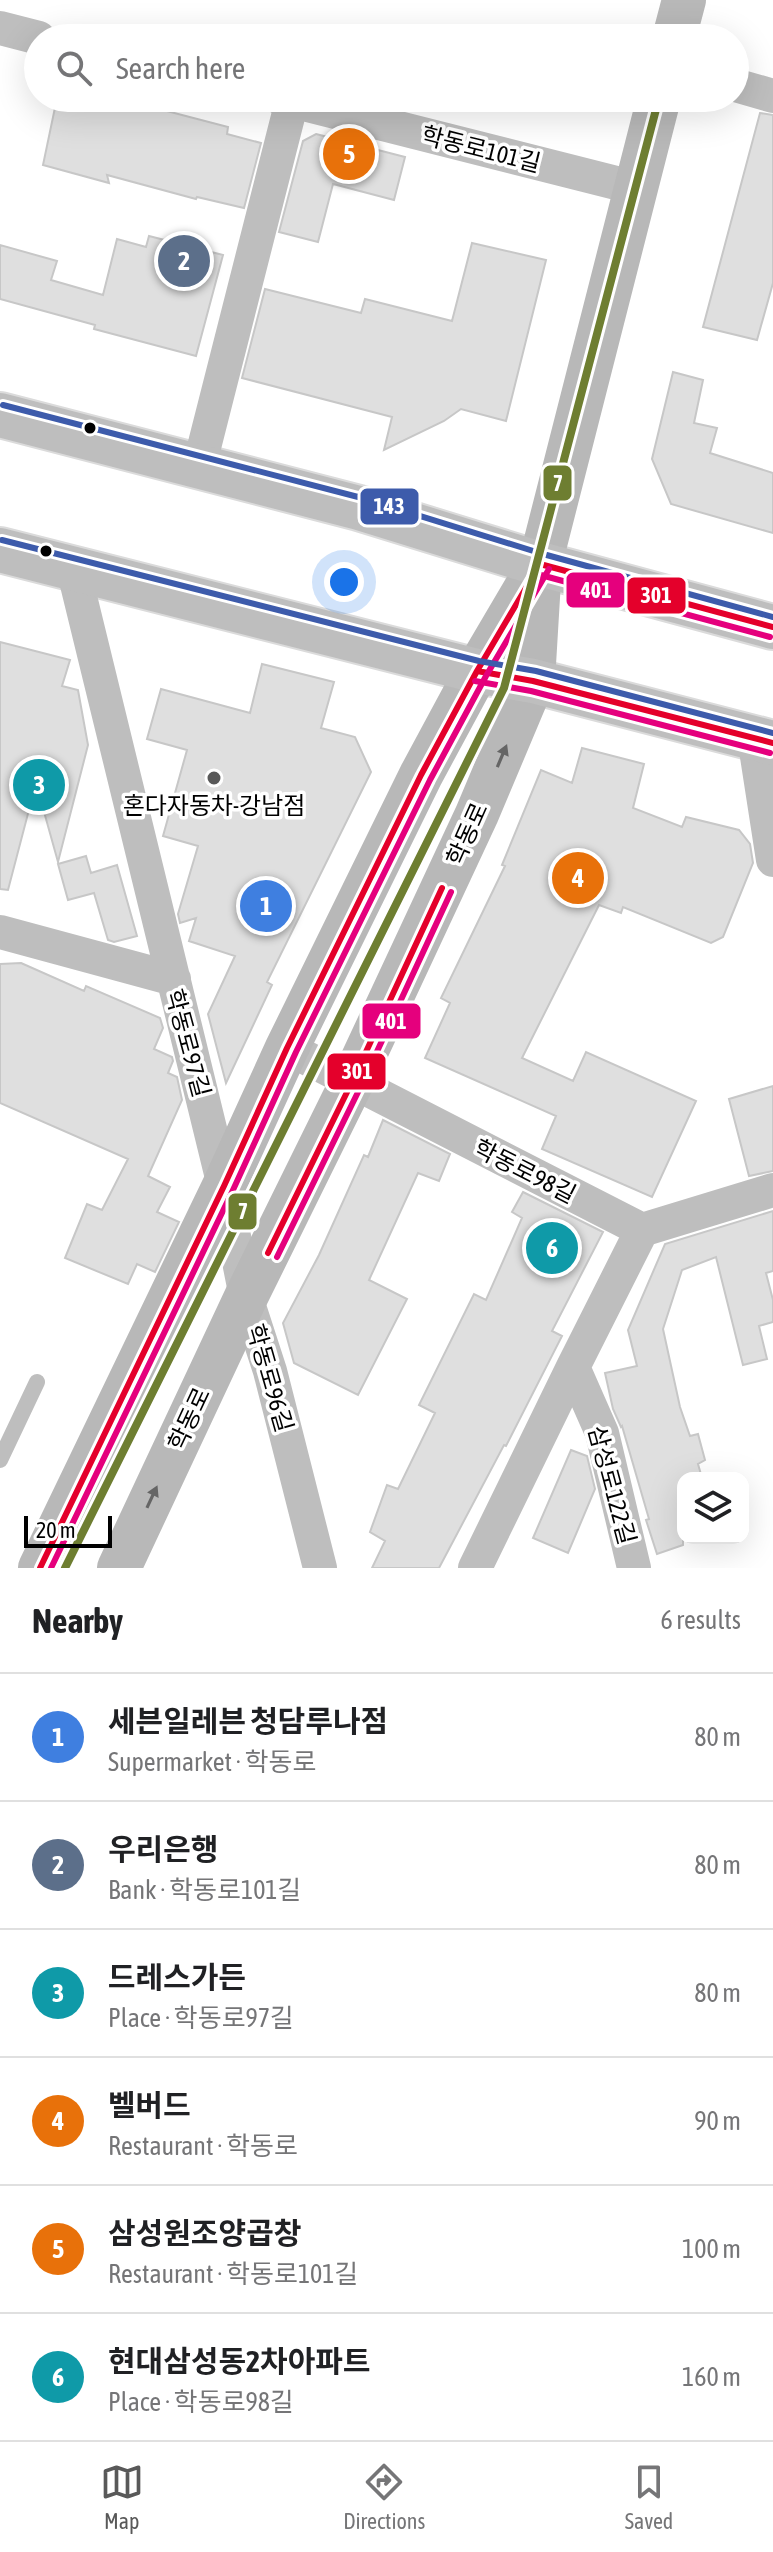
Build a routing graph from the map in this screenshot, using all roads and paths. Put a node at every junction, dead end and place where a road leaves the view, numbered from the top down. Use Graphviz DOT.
graph roads {
  1 [pos="684,0"];
  2 [pos="678,24"];
  3 [pos="0,28"];
  4 [pos="24,34"];
  5 [pos="749,89"];
  6 [pos="773,96"];
  7 [pos="283,112"];
  8 [pos="337,112"];
  9 [pos="655,112"];
  10 [pos="636,188"];
  11 [pos="0,415"];
  12 [pos="199,467"];
  13 [pos="0,550"];
  14 [pos="540,564"];
  15 [pos="73,568"];
  16 [pos="773,627"];
  17 [pos="477,671"];
  18 [pos="533,681"];
  19 [pos="767,747"];
  20 [pos="773,860"];
  21 [pos="0,932"];
  22 [pos="174,979"];
  23 [pos="287,1048"];
  24 [pos="352,1082"];
  25 [pos="224,1186"];
  26 [pos="773,1190"];
  27 [pos="642,1230"];
  28 [pos="246,1297"];
  29 [pos="573,1367"];
  30 [pos="37,1382"];
  31 [pos="0,1460"];
  32 [pos="40,1568"];
  33 [pos="119,1568"];
  34 [pos="320,1568"];
  35 [pos="475,1568"];
  36 [pos="634,1568"];
  1 -- 2 [label="main road"];
  3 -- 4 [label="street"];
  5 -- 6 [label="street"];
  7 -- 12 [label="street"];
  8 -- 10 [label="street, 학동로101길"];
  9 -- 10 [label="main road, 학동로"];
  10 -- 14 [label="main road, 학동로"];
  11 -- 12 [label="main road"];
  12 -- 14 [label="main road"];
  13 -- 15 [label="main road"];
  14 -- 16 [label="main road"];
  14 -- 17 [label="main road, 학동로"];
  14 -- 18 [label="main road, 학동로"];
  15 -- 17 [label="main road"];
  15 -- 22 [label="street"];
  17 -- 18 [label="main road"];
  17 -- 23 [label="main road, 학동로"];
  18 -- 19 [label="main road"];
  24 -- 18 [label="main road, 학동로, one-way"];
  19 -- 20 [label="street"];
  21 -- 22 [label="street, 학동로97길"];
  22 -- 25 [label="street, 학동로97길"];
  23 -- 24 [label="street, 학동로98길"];
  23 -- 25 [label="main road, 학동로"];
  24 -- 27 [label="street, 학동로98길"];
  24 -- 28 [label="main road, 학동로"];
  25 -- 28 [label="street, 학동로96길"];
  25 -- 32 [label="main road, 학동로"];
  26 -- 27 [label="street"];
  27 -- 29 [label="street"];
  33 -- 28 [label="main road, 학동로, one-way"];
  28 -- 34 [label="street, 학동로96길"];
  29 -- 35 [label="street"];
  29 -- 36 [label="street, 삼성로122길"];
  30 -- 31 [label="lane"];
}
